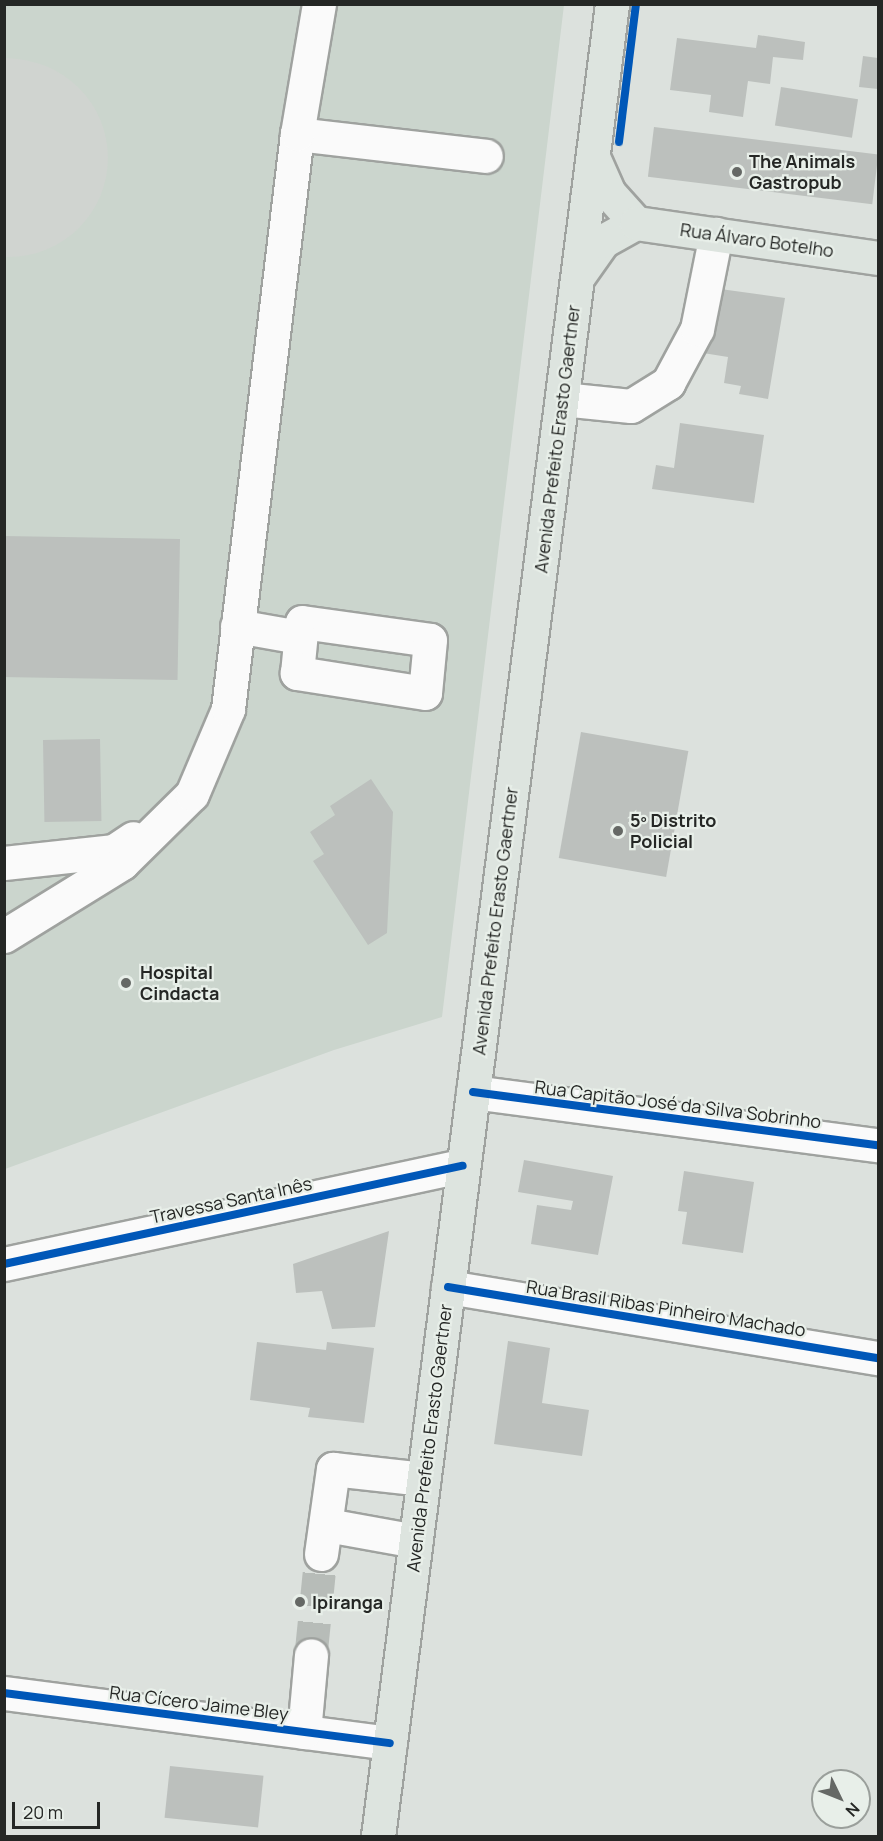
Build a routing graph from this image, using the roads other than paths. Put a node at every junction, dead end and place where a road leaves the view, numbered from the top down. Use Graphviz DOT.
graph roads {
  1 [pos="319,4"];
  2 [pos="612,4"];
  3 [pos="297,134"];
  4 [pos="486,156"];
  5 [pos="593,157"];
  6 [pos="636,223"];
  7 [pos="716,234"];
  8 [pos="879,258"];
  9 [pos="578,277"];
  10 [pos="562,399"];
  11 [pos="237,626"];
  12 [pos="299,637"];
  13 [pos="192,794"];
  14 [pos="4,863"];
  15 [pos="4,936"];
  16 [pos="473,1092"];
  17 [pos="879,1145"];
  18 [pos="464,1166"];
  19 [pos="4,1264"];
  20 [pos="448,1287"];
  21 [pos="879,1358"];
  22 [pos="423,1479"];
  23 [pos="416,1540"];
  24 [pos="311,1655"];
  25 [pos="4,1693"];
  26 [pos="304,1732"];
  27 [pos="390,1743"];
  28 [pos="378,1836"];
  1 -- 3 [label="street"];
  2 -- 5 [label="main road, Avenida Prefeito Erasto Gaertner"];
  3 -- 4 [label="street"];
  3 -- 11 [label="street"];
  5 -- 6 [label="main road"];
  5 -- 9 [label="main road, Avenida Prefeito Erasto Gaertner"];
  6 -- 7 [label="main road, Rua Álvaro Botelho"];
  6 -- 9 [label="main road"];
  7 -- 8 [label="main road, Rua Álvaro Botelho"];
  7 -- 10 [label="street"];
  9 -- 10 [label="main road, Avenida Prefeito Erasto Gaertner"];
  10 -- 16 [label="main road, Avenida Prefeito Erasto Gaertner"];
  11 -- 12 [label="street"];
  11 -- 13 [label="street"];
  13 -- 14 [label="street"];
  13 -- 15 [label="street"];
  16 -- 17 [label="street, Rua Capitão José da Silva Sobrinho"];
  16 -- 18 [label="main road, Avenida Prefeito Erasto Gaertner"];
  18 -- 19 [label="street, Travessa Santa Inês"];
  18 -- 20 [label="main road, Avenida Prefeito Erasto Gaertner"];
  20 -- 21 [label="street, Rua Brasil Ribas Pinheiro Machado"];
  20 -- 22 [label="main road, Avenida Prefeito Erasto Gaertner"];
  22 -- 23 [label="main road, Avenida Prefeito Erasto Gaertner"];
  22 -- 23 [label="street"];
  23 -- 27 [label="main road, Avenida Prefeito Erasto Gaertner"];
  24 -- 26 [label="street"];
  25 -- 26 [label="street, Rua Cícero Jaime Bley"];
  26 -- 27 [label="street, Rua Cícero Jaime Bley"];
  27 -- 28 [label="main road, Avenida Prefeito Erasto Gaertner"];
}
